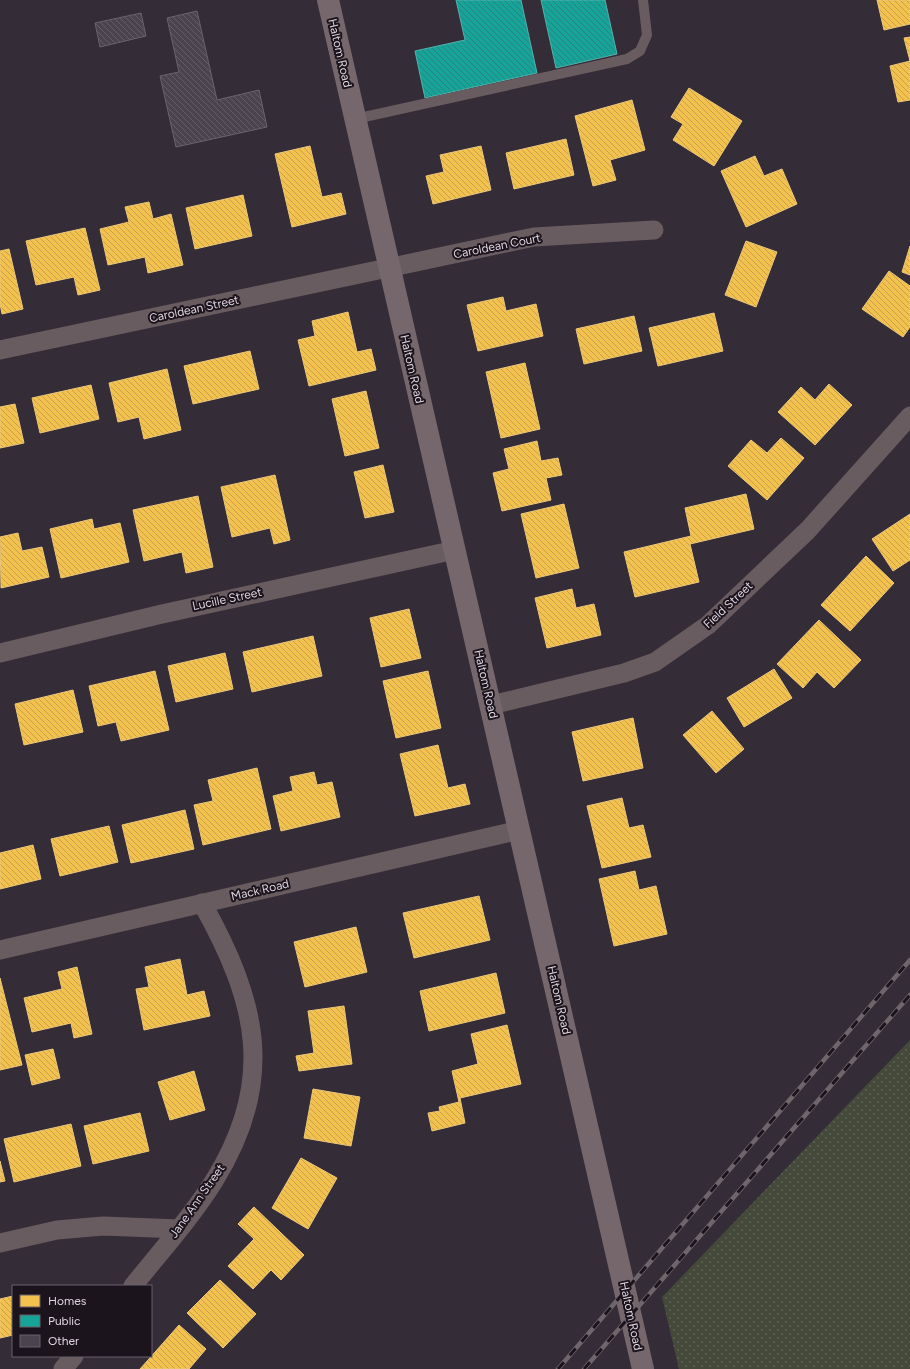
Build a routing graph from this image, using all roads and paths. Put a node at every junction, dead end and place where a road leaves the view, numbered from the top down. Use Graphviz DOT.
graph roads {
  1 [pos="328,0"];
  2 [pos="643,0"];
  3 [pos="355,119"];
  4 [pos="654,230"];
  5 [pos="389,268"];
  6 [pos="0,350"];
  7 [pos="910,416"];
  8 [pos="455,550"];
  9 [pos="0,653"];
  10 [pos="491,705"];
  11 [pos="520,830"];
  12 [pos="202,903"];
  13 [pos="0,950"];
  14 [pos="179,1229"];
  15 [pos="0,1243"];
  16 [pos="134,1285"];
  17 [pos="73,1357"];
  18 [pos="63,1369"];
  19 [pos="643,1369"];
  1 -- 3 [label="main road, Haltom Road"];
  2 -- 3 [label="lane"];
  3 -- 5 [label="main road, Haltom Road"];
  4 -- 5 [label="street, Caroldean Court"];
  5 -- 6 [label="street, Caroldean Street"];
  5 -- 8 [label="main road, Haltom Road"];
  7 -- 10 [label="street, Field Street"];
  8 -- 9 [label="street, Lucille Street"];
  8 -- 10 [label="main road, Haltom Road"];
  10 -- 11 [label="main road, Haltom Road"];
  11 -- 12 [label="street, Mack Road"];
  11 -- 19 [label="main road, Haltom Road"];
  12 -- 13 [label="street, Mack Road"];
  12 -- 14 [label="street, Jane Ann Street"];
  14 -- 15 [label="street"];
  14 -- 16 [label="street, Jane Ann Street"];
  17 -- 18 [label="street"];
}
